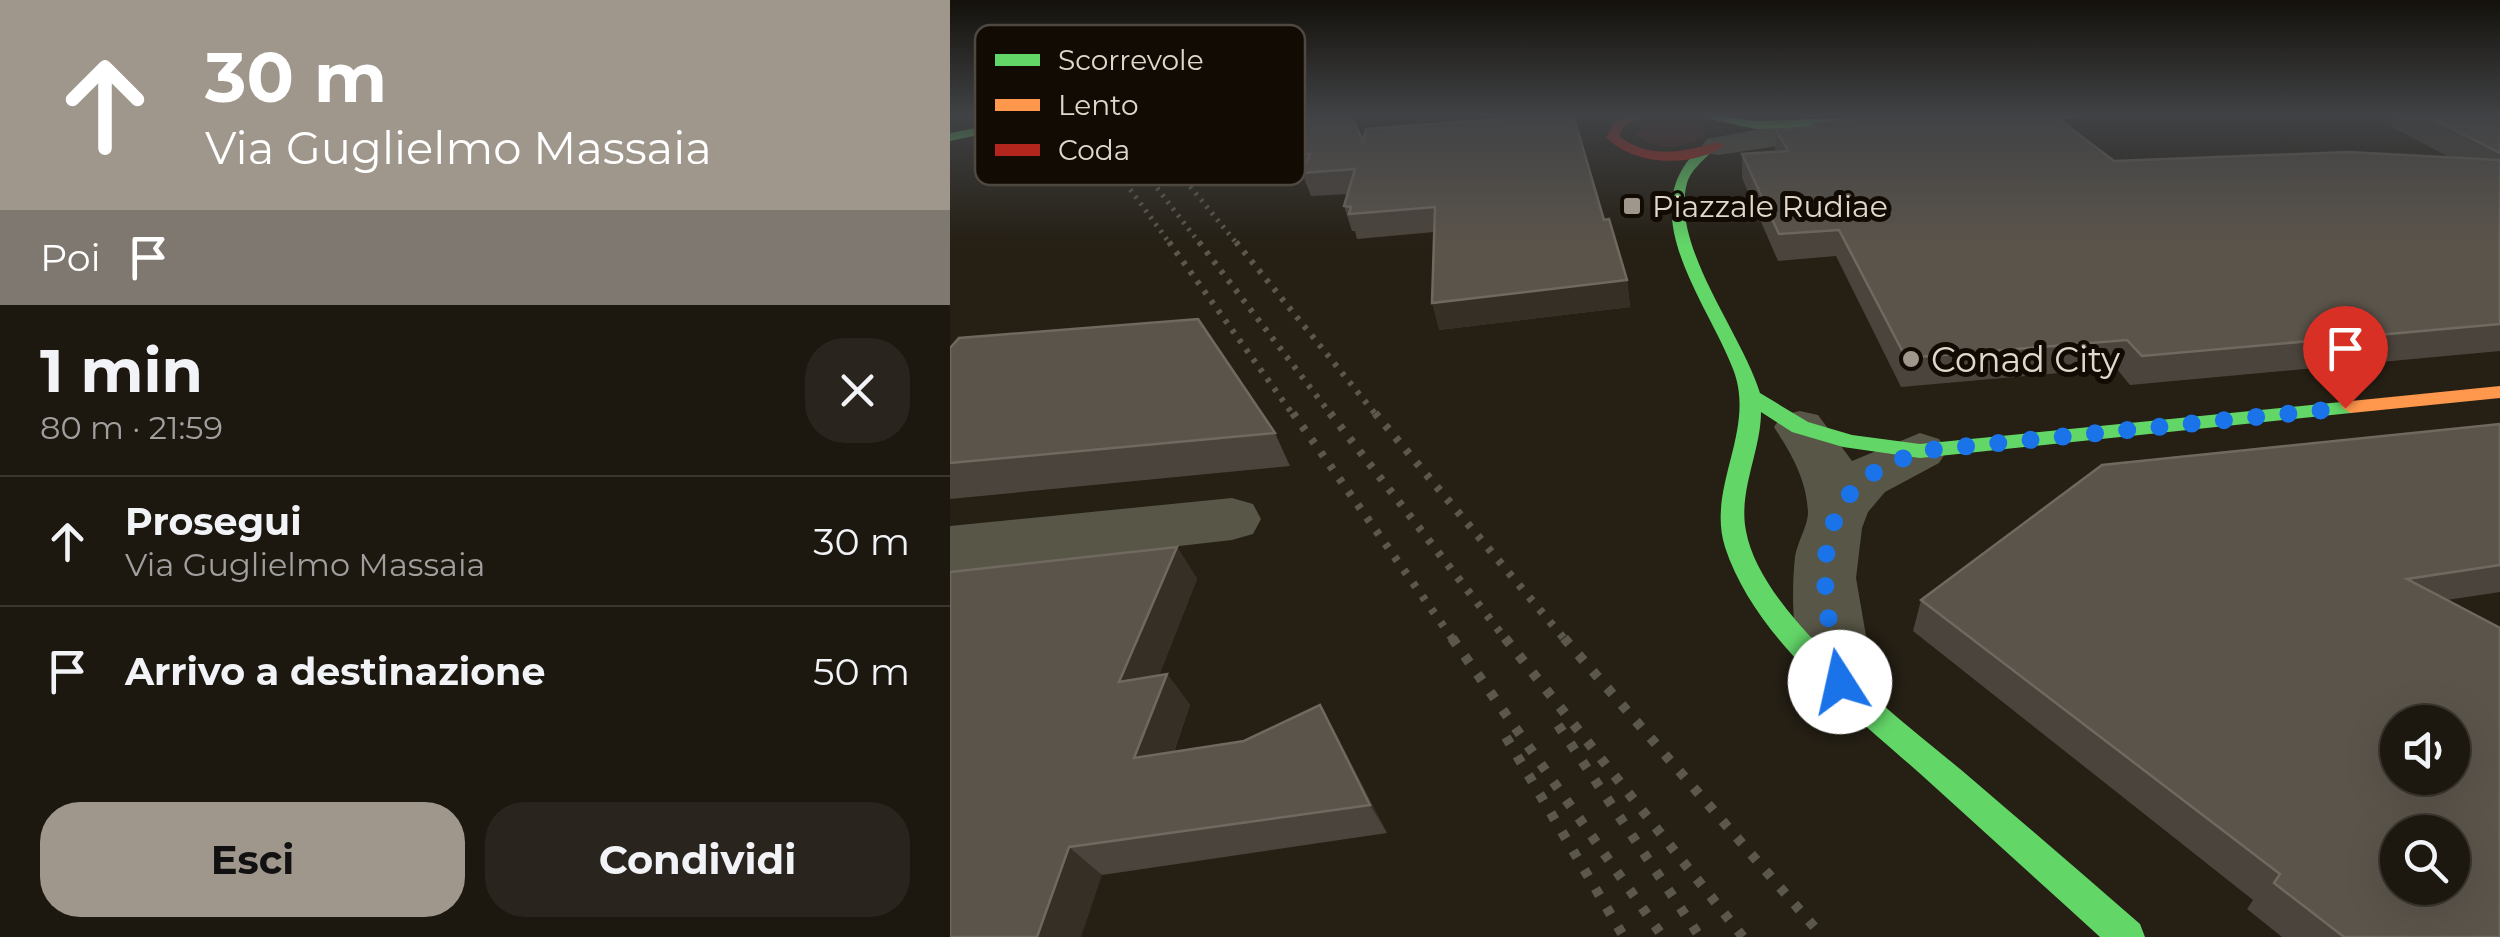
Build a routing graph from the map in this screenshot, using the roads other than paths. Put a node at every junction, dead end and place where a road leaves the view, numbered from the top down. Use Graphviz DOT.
graph roads {
  1 [pos="1633,158"];
  2 [pos="1688,158"];
  3 [pos="1676,210"];
  4 [pos="2500,392"];
  5 [pos="1753,397"];
  6 [pos="1800,427"];
  7 [pos="1920,451"];
  8 [pos="1836,512"];
  9 [pos="1232,519"];
  10 [pos="950,549"];
  11 [pos="1840,682"];
  12 [pos="2126,937"];
  1 -- 3 [label="main road"];
  2 -- 3 [label="main road"];
  3 -- 5 [label="main road"];
  4 -- 7 [label="main road"];
  5 -- 6 [label="main road"];
  5 -- 11 [label="main road"];
  6 -- 7 [label="main road"];
  6 -- 8 [label="street"];
  7 -- 8 [label="street"];
  8 -- 11 [label="street"];
  9 -- 10 [label="street"];
  11 -- 12 [label="main road"];
}
